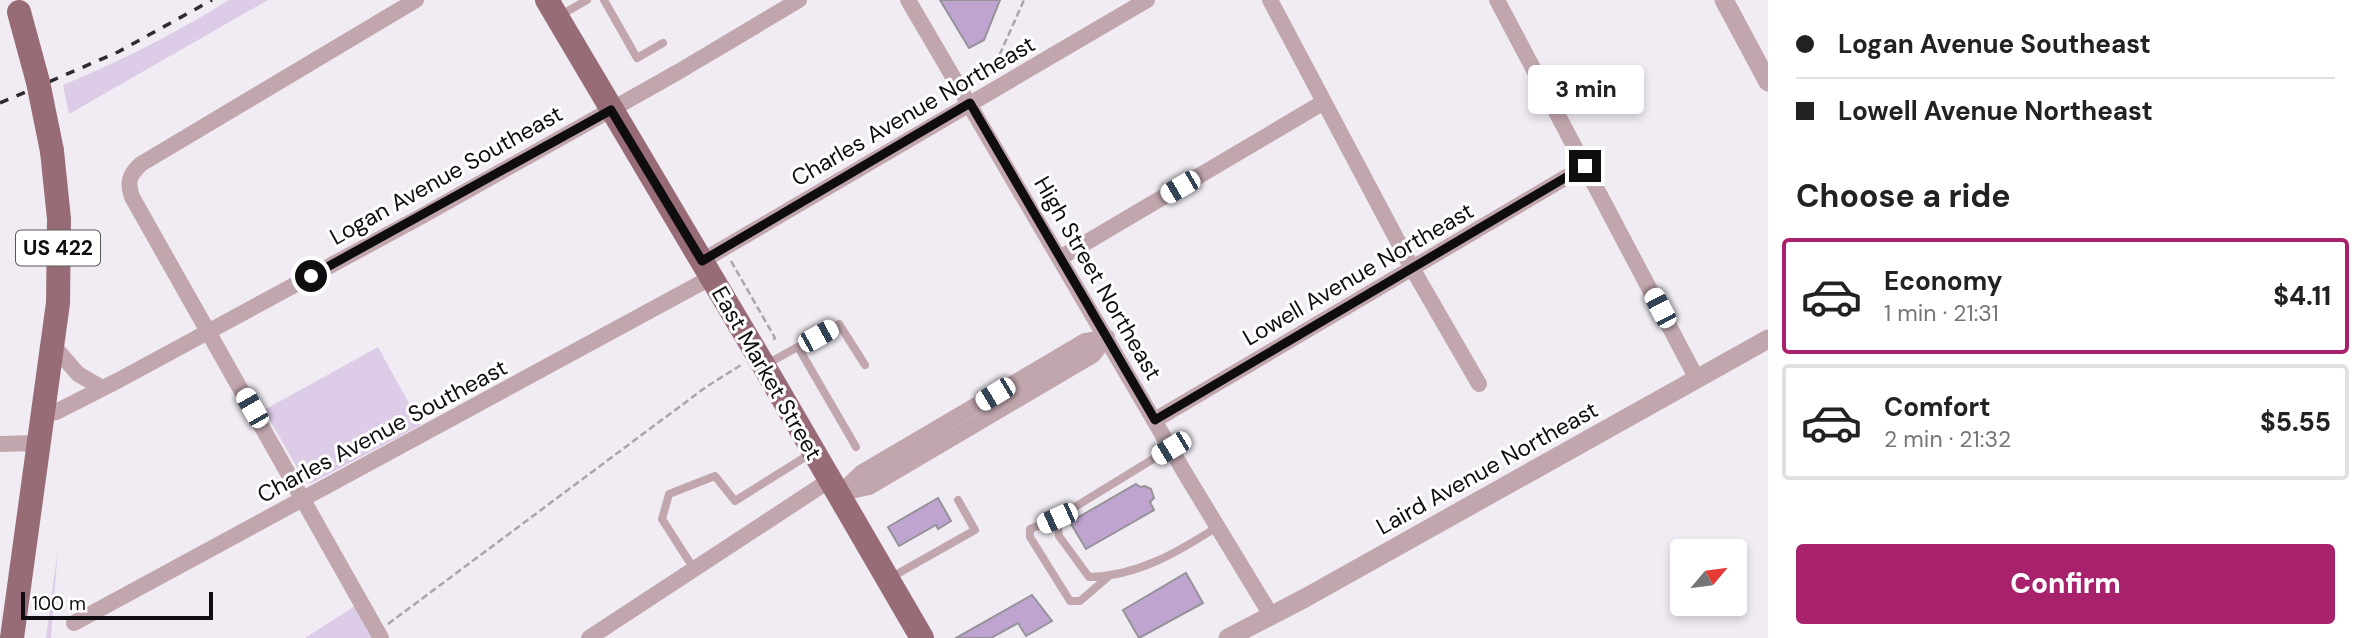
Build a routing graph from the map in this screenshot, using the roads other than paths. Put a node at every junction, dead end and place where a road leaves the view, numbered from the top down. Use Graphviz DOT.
graph roads {
  1 [pos="416,0"];
  2 [pos="587,0"];
  3 [pos="604,0"];
  4 [pos="799,0"];
  5 [pos="908,0"];
  6 [pos="1147,0"];
  7 [pos="1270,0"];
  8 [pos="1497,0"];
  9 [pos="1724,0"];
  10 [pos="17,6"];
  11 [pos="552,9"];
  12 [pos="663,43"];
  13 [pos="1768,82"];
  14 [pos="1324,102"];
  15 [pos="970,103"];
  16 [pos="611,110"];
  17 [pos="1585,166"];
  18 [pos="1060,258"];
  19 [pos="1412,268"];
  20 [pos="707,269"];
  21 [pos="208,331"];
  22 [pos="1107,337"];
  23 [pos="1768,339"];
  24 [pos="52,344"];
  25 [pos="798,347"];
  26 [pos="865,365"];
  27 [pos="764,366"];
  28 [pos="1697,379"];
  29 [pos="1479,384"];
  30 [pos="102,388"];
  31 [pos="42,414"];
  32 [pos="1155,420"];
  33 [pos="37,443"];
  34 [pos="0,444"];
  35 [pos="856,447"];
  36 [pos="1171,448"];
  37 [pos="814,452"];
  38 [pos="834,487"];
  39 [pos="303,499"];
  40 [pos="958,500"];
  41 [pos="1057,518"];
  42 [pos="1217,527"];
  43 [pos="694,569"];
  44 [pos="1108,576"];
  45 [pos="888,579"];
  46 [pos="1271,615"];
  47 [pos="74,623"];
  48 [pos="615,631"];
  49 [pos="12,638"];
  50 [pos="382,638"];
  51 [pos="589,638"];
  52 [pos="922,638"];
  53 [pos="1228,638"];
  1 -- 21 [label="street"];
  2 -- 11 [label="lane"];
  3 -- 12 [label="lane"];
  4 -- 16 [label="street, Logan Avenue Southeast"];
  5 -- 15 [label="street, High Street Northeast"];
  6 -- 15 [label="street, Charles Avenue Northeast"];
  7 -- 14 [label="street"];
  8 -- 17 [label="street"];
  9 -- 13 [label="street"];
  10 -- 24 [label="main road, US 422, bridge"];
  11 -- 16 [label="main road, East Market Street"];
  14 -- 18 [label="street"];
  14 -- 19 [label="street"];
  15 -- 18 [label="street, High Street Northeast"];
  15 -- 20 [label="street, Charles Avenue Northeast"];
  16 -- 20 [label="main road, East Market Street"];
  16 -- 21 [label="street, Logan Avenue Southeast"];
  17 -- 19 [label="street, Lowell Avenue Northeast"];
  17 -- 28 [label="street"];
  18 -- 22 [label="street, High Street Northeast"];
  19 -- 29 [label="street"];
  19 -- 32 [label="street, Lowell Avenue Northeast"];
  20 -- 27 [label="main road, East Market Street"];
  20 -- 39 [label="street, Charles Avenue Southeast"];
  21 -- 30 [label="street, Logan Avenue Southeast"];
  21 -- 39 [label="street"];
  22 -- 32 [label="street, High Street Northeast"];
  22 -- 38 [label="street"];
  23 -- 28 [label="street, Laird Avenue Northeast"];
  24 -- 30 [label="street"];
  24 -- 31 [label="main road, US 422"];
  25 -- 26 [label="lane"];
  25 -- 27 [label="lane"];
  25 -- 35 [label="lane"];
  27 -- 37 [label="main road, East Market Street"];
  28 -- 46 [label="street, Laird Avenue Northeast"];
  30 -- 31 [label="street, Logan Avenue Southeast"];
  31 -- 33 [label="main road, US 422"];
  32 -- 36 [label="street, High Street Northeast"];
  33 -- 34 [label="street"];
  33 -- 49 [label="main road, US 422"];
  36 -- 41 [label="lane"];
  36 -- 42 [label="street, High Street Northeast"];
  37 -- 38 [label="main road, East Market Street"];
  37 -- 43 [label="lane"];
  38 -- 43 [label="street"];
  38 -- 45 [label="main road, East Market Street"];
  39 -- 47 [label="street, Charles Avenue Southeast"];
  39 -- 50 [label="street"];
  40 -- 45 [label="lane"];
  41 -- 44 [label="lane"];
  41 -- 44 [label="lane"];
  42 -- 44 [label="lane"];
  42 -- 46 [label="street, High Street Northeast"];
  43 -- 48 [label="street"];
  45 -- 52 [label="main road, East Market Street"];
  46 -- 53 [label="street, Laird Avenue Northeast"];
  48 -- 51 [label="street"];
}
